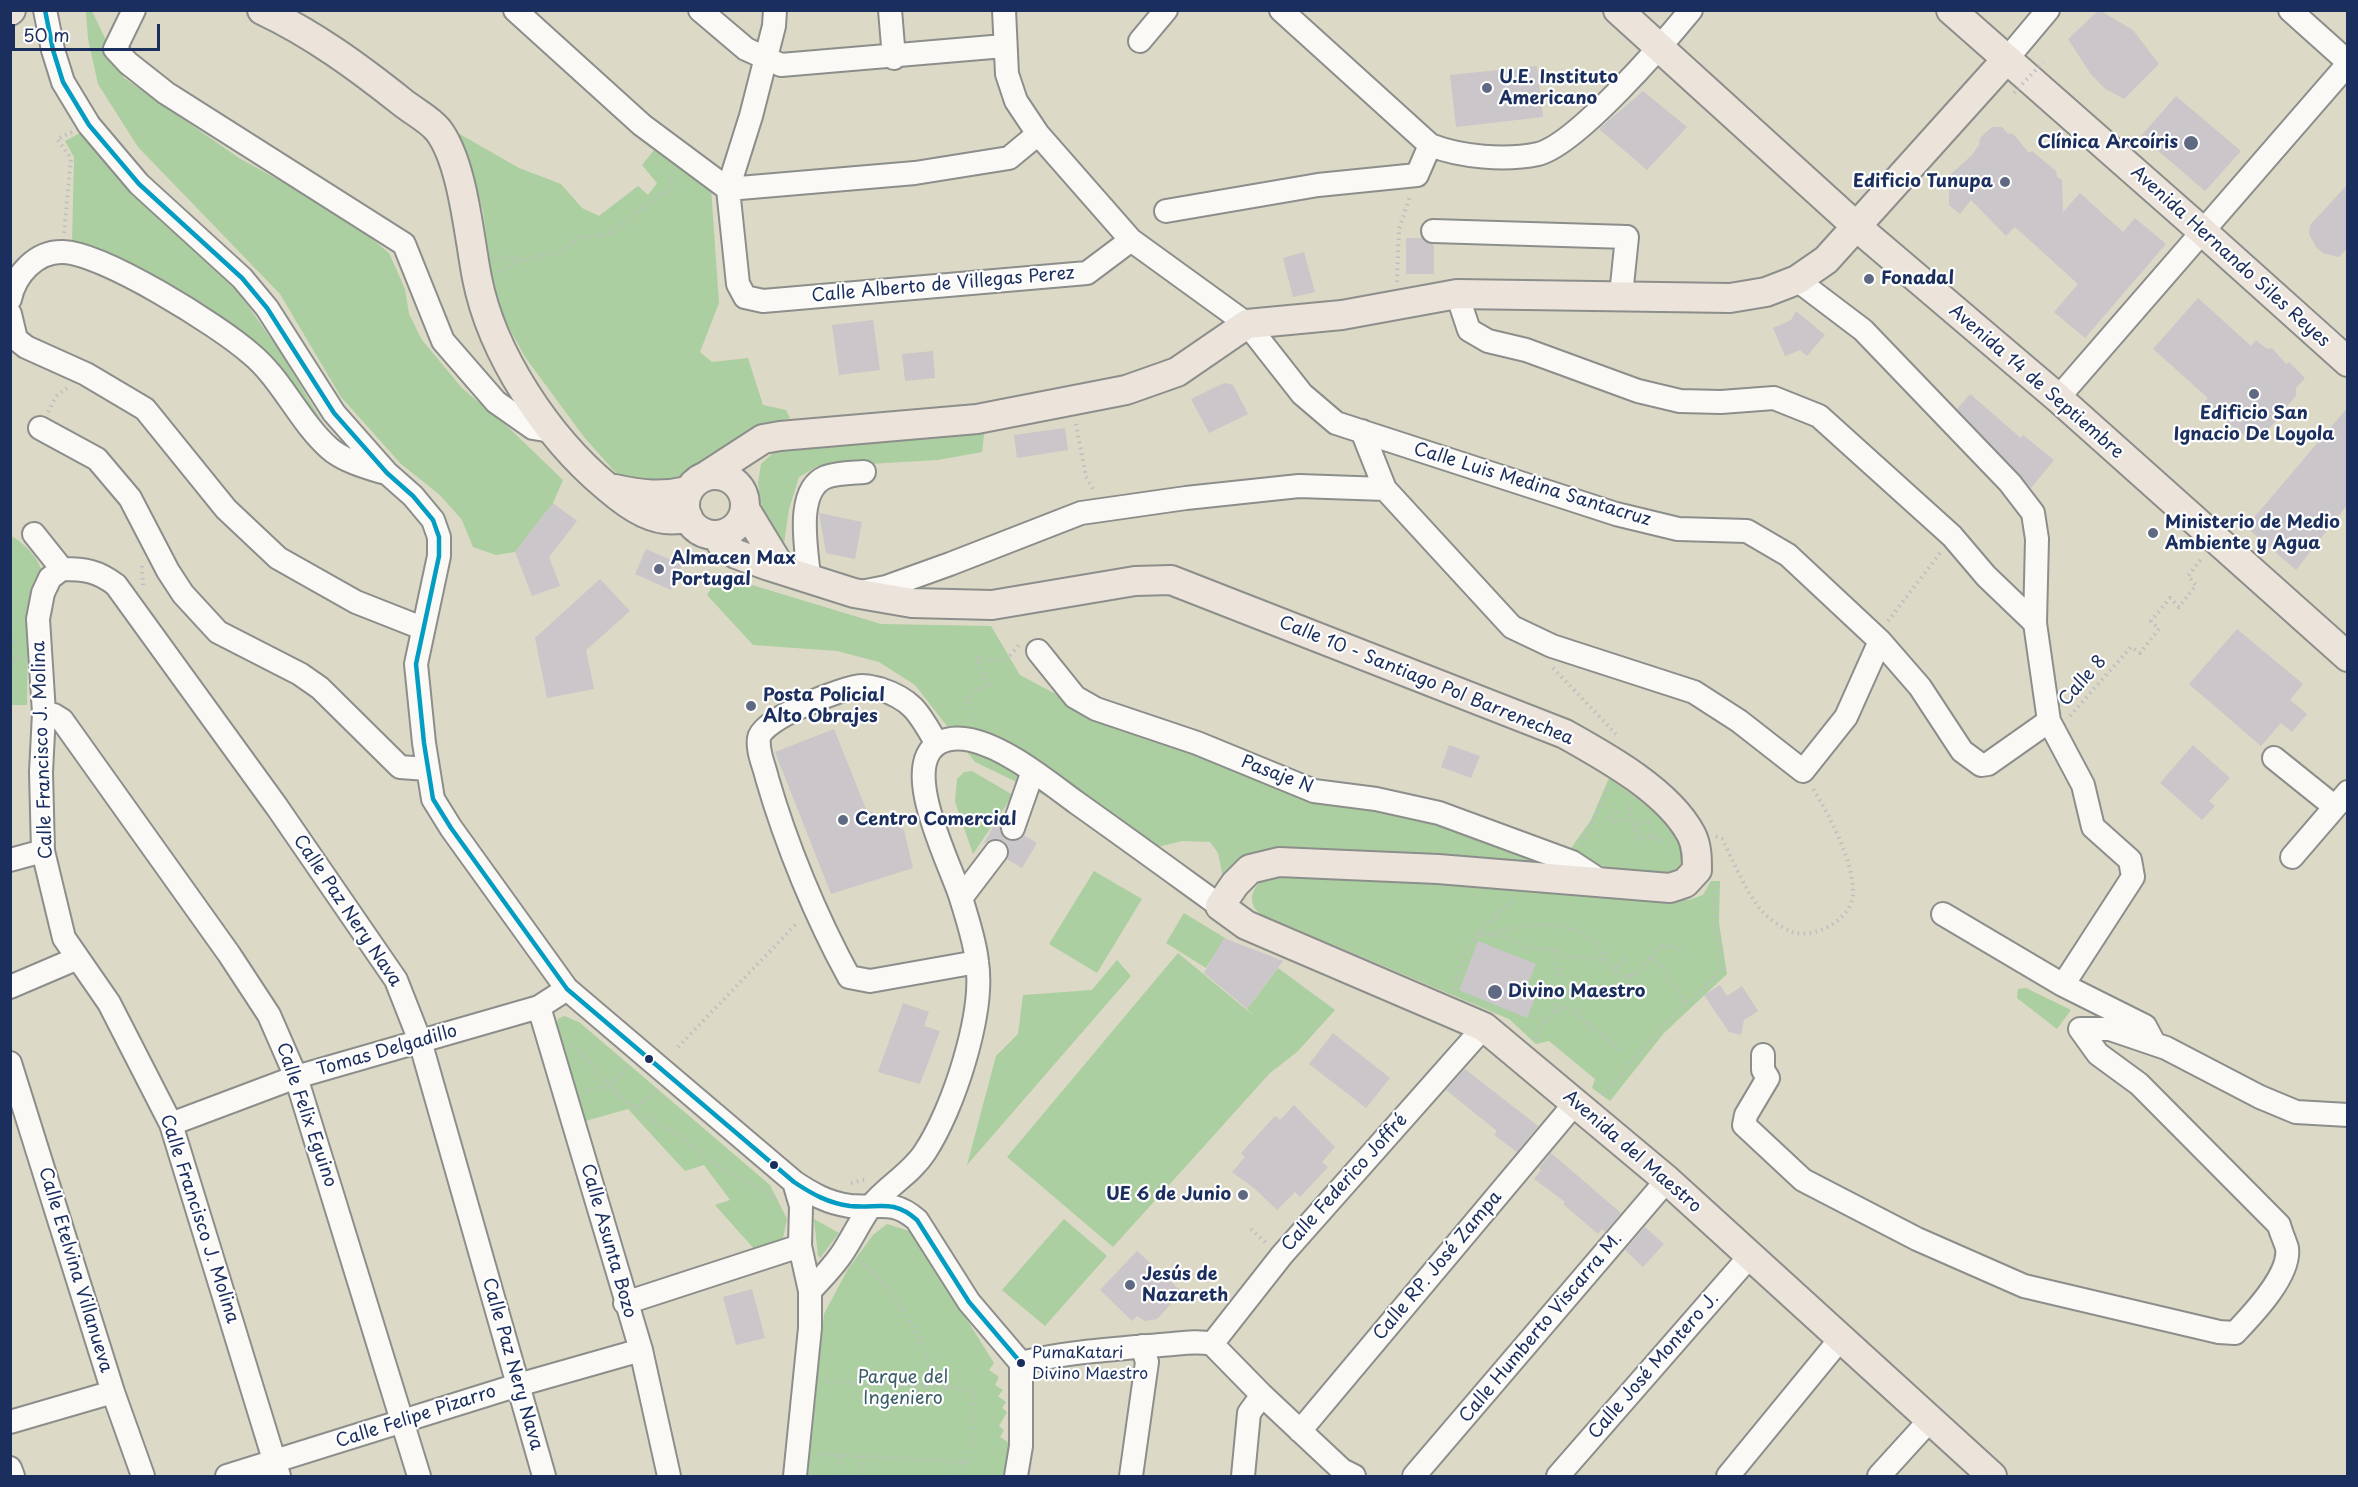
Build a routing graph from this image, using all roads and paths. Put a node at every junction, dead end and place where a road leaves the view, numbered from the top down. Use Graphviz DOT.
graph roads {
  1 [pos="45,10"];
  2 [pos="134,10"];
  3 [pos="262,10"];
  4 [pos="516,10"];
  5 [pos="700,10"];
  6 [pos="775,10"];
  7 [pos="890,10"];
  8 [pos="1004,10"];
  9 [pos="1166,10"];
  10 [pos="1281,10"];
  11 [pos="1618,10"];
  12 [pos="1691,10"];
  13 [pos="1951,10"];
  14 [pos="2048,10"];
  15 [pos="2290,10"];
  16 [pos="292,17"];
  17 [pos="1140,41"];
  18 [pos="1004,46"];
  19 [pos="1660,47"];
  20 [pos="765,56"];
  21 [pos="894,57"];
  22 [pos="2006,60"];
  23 [pos="2043,62"];
  24 [pos="2348,63"];
  25 [pos="2014,93"];
  26 [pos="89,125"];
  27 [pos="1038,134"];
  28 [pos="1430,145"];
  29 [pos="675,152"];
  30 [pos="1418,175"];
  31 [pos="728,189"];
  32 [pos="1166,211"];
  33 [pos="1857,227"];
  34 [pos="1433,231"];
  35 [pos="2202,231"];
  36 [pos="1131,240"];
  37 [pos="63,251"];
  38 [pos="524,260"];
  39 [pos="1797,280"];
  40 [pos="1457,294"];
  41 [pos="1621,295"];
  42 [pos="10,299"];
  43 [pos="1396,304"];
  44 [pos="10,314"];
  45 [pos="1247,324"];
  46 [pos="2348,362"];
  47 [pos="86,374"];
  48 [pos="2058,398"];
  49 [pos="1071,402"];
  50 [pos="40,428"];
  51 [pos="551,431"];
  52 [pos="1362,431"];
  53 [pos="780,436"];
  54 [pos="864,472"];
  55 [pos="387,473"];
  56 [pos="1384,489"];
  57 [pos="694,495"];
  58 [pos="744,500"];
  59 [pos="1104,510"];
  60 [pos="34,534"];
  61 [pos="718,535"];
  62 [pos="2210,535"];
  63 [pos="1952,536"];
  64 [pos="781,568"];
  65 [pos="62,569"];
  66 [pos="809,578"];
  67 [pos="854,593"];
  68 [pos="2035,623"];
  69 [pos="422,628"];
  70 [pos="1880,641"];
  71 [pos="1038,651"];
  72 [pos="2348,657"];
  73 [pos="1546,661"];
  74 [pos="969,694"];
  75 [pos="44,713"];
  76 [pos="2052,726"];
  77 [pos="937,744"];
  78 [pos="2274,758"];
  79 [pos="1619,764"];
  80 [pos="428,769"];
  81 [pos="1033,771"];
  82 [pos="1803,771"];
  83 [pos="1628,792"];
  84 [pos="2341,799"];
  85 [pos="1629,812"];
  86 [pos="1620,816"];
  87 [pos="1636,826"];
  88 [pos="1013,828"];
  89 [pos="1710,832"];
  90 [pos="43,851"];
  91 [pos="996,852"];
  92 [pos="2292,857"];
  93 [pos="10,860"];
  94 [pos="1572,861"];
  95 [pos="1715,874"];
  96 [pos="1534,877"];
  97 [pos="1604,883"];
  98 [pos="961,898"];
  99 [pos="815,904"];
  100 [pos="1220,906"];
  101 [pos="1943,914"];
  102 [pos="1479,933"];
  103 [pos="1492,934"];
  104 [pos="1552,950"];
  105 [pos="1689,954"];
  106 [pos="1626,956"];
  107 [pos="1652,957"];
  108 [pos="78,958"];
  109 [pos="1606,960"];
  110 [pos="977,962"];
  111 [pos="1614,972"];
  112 [pos="1630,975"];
  113 [pos="2063,985"];
  114 [pos="10,987"];
  115 [pos="567,989"];
  116 [pos="1633,989"];
  117 [pos="1685,1003"];
  118 [pos="539,1006"];
  119 [pos="1445,1012"];
  120 [pos="1554,1013"];
  121 [pos="1484,1027"];
  122 [pos="566,1038"];
  123 [pos="420,1041"];
  124 [pos="1534,1043"];
  125 [pos="2154,1044"];
  126 [pos="678,1047"];
  127 [pos="1620,1049"];
  128 [pos="1763,1055"];
  129 [pos="619,1059"];
  130 [pos="10,1063"];
  131 [pos="624,1069"];
  132 [pos="634,1072"];
  133 [pos="296,1077"];
  134 [pos="610,1085"];
  135 [pos="649,1085"];
  136 [pos="657,1091"];
  137 [pos="575,1094"];
  138 [pos="665,1099"];
  139 [pos="1582,1107"];
  140 [pos="633,1109"];
  141 [pos="2348,1115"];
  142 [pos="171,1124"];
  143 [pos="869,1177"];
  144 [pos="1667,1180"];
  145 [pos="794,1182"];
  146 [pos="843,1182"];
  147 [pos="768,1187"];
  148 [pos="774,1197"];
  149 [pos="872,1205"];
  150 [pos="782,1213"];
  151 [pos="1251,1229"];
  152 [pos="1267,1243"];
  153 [pos="800,1246"];
  154 [pos="864,1251"];
  155 [pos="1750,1256"];
  156 [pos="810,1291"];
  157 [pos="625,1303"];
  158 [pos="1842,1337"];
  159 [pos="1212,1344"];
  160 [pos="1142,1346"];
  161 [pos="641,1350"];
  162 [pos="1021,1363"];
  163 [pos="819,1381"];
  164 [pos="518,1385"];
  165 [pos="935,1387"];
  166 [pos="113,1392"];
  167 [pos="1262,1395"];
  168 [pos="1929,1421"];
  169 [pos="10,1422"];
  170 [pos="404,1422"];
  171 [pos="1300,1431"];
  172 [pos="813,1443"];
  173 [pos="839,1455"];
  174 [pos="864,1456"];
  175 [pos="961,1462"];
  176 [pos="10,1468"];
  177 [pos="277,1469"];
  178 [pos="13,1476"];
  179 [pos="143,1476"];
  180 [pos="226,1476"];
  181 [pos="419,1476"];
  182 [pos="544,1476"];
  183 [pos="669,1476"];
  184 [pos="795,1476"];
  185 [pos="838,1476"];
  186 [pos="862,1476"];
  187 [pos="959,1476"];
  188 [pos="1016,1476"];
  189 [pos="1131,1476"];
  190 [pos="1243,1476"];
  191 [pos="1354,1476"];
  192 [pos="1414,1476"];
  193 [pos="1558,1476"];
  194 [pos="1728,1476"];
  195 [pos="1879,1476"];
  196 [pos="1992,1476"];
  1 -- 26 [label="street"];
  2 -- 51 [label="street"];
  3 -- 16 [label="main road"];
  4 -- 29 [label="street"];
  5 -- 20 [label="street"];
  6 -- 20 [label="street"];
  7 -- 21 [label="street"];
  8 -- 18 [label="street, Calle Luis Medina Santacruz"];
  9 -- 17 [label="street"];
  10 -- 28 [label="street"];
  11 -- 19 [label="main road, Avenida 14 de Septiembre"];
  12 -- 19 [label="street"];
  13 -- 22 [label="main road, Avenida Hernando Siles Reyes"];
  14 -- 22 [label="street"];
  15 -- 24 [label="street"];
  16 -- 51 [label="main road"];
  18 -- 21 [label="street"];
  18 -- 27 [label="street, Calle Luis Medina Santacruz"];
  19 -- 28 [label="street"];
  19 -- 33 [label="main road, Avenida 14 de Septiembre"];
  20 -- 21 [label="street"];
  20 -- 31 [label="street"];
  22 -- 33 [label="main road"];
  22 -- 35 [label="main road, Avenida Hernando Siles Reyes"];
  23 -- 25 [label="path, bridge"];
  24 -- 35 [label="street"];
  26 -- 37 [label="path"];
  26 -- 55 [label="street"];
  27 -- 31 [label="street"];
  27 -- 36 [label="street, Calle Luis Medina Santacruz"];
  28 -- 30 [label="street"];
  29 -- 31 [label="street"];
  29 -- 38 [label="path"];
  30 -- 32 [label="street"];
  30 -- 43 [label="path"];
  31 -- 36 [label="street, Calle Alberto de Villegas Perez"];
  33 -- 39 [label="main road"];
  33 -- 48 [label="main road, Avenida 14 de Septiembre"];
  34 -- 41 [label="street"];
  35 -- 46 [label="main road, Avenida Hernando Siles Reyes"];
  35 -- 48 [label="street"];
  36 -- 45 [label="street, Calle Luis Medina Santacruz"];
  37 -- 42 [label="street"];
  37 -- 55 [label="street"];
  39 -- 41 [label="main road"];
  39 -- 68 [label="street"];
  40 -- 41 [label="main road"];
  40 -- 43 [label="main road"];
  40 -- 63 [label="street"];
  43 -- 45 [label="main road"];
  44 -- 47 [label="street"];
  45 -- 49 [label="main road"];
  45 -- 52 [label="street, Calle Luis Medina Santacruz"];
  47 -- 50 [label="path"];
  47 -- 69 [label="street"];
  48 -- 62 [label="main road, Avenida 14 de Septiembre"];
  49 -- 53 [label="main road"];
  49 -- 59 [label="path"];
  50 -- 80 [label="street"];
  51 -- 57 [label="main road"];
  52 -- 56 [label="street"];
  52 -- 70 [label="street, Calle Luis Medina Santacruz"];
  53 -- 57 [label="main road"];
  53 -- 58 [label="main road"];
  54 -- 66 [label="street"];
  55 -- 69 [label="street"];
  56 -- 59 [label="street"];
  56 -- 82 [label="street"];
  57 -- 58 [label="main road"];
  57 -- 61 [label="main road"];
  58 -- 61 [label="main road"];
  58 -- 64 [label="main road"];
  59 -- 67 [label="street"];
  60 -- 65 [label="street"];
  61 -- 64 [label="main road, Calle 10 - Santiago Pol Barrenechea"];
  62 -- 72 [label="main road, Avenida 14 de Septiembre"];
  62 -- 76 [label="path, Calle 8"];
  63 -- 68 [label="street"];
  63 -- 70 [label="path"];
  64 -- 66 [label="main road, Calle 10 - Santiago Pol Barrenechea"];
  65 -- 75 [label="street, Calle Francisco J. Molina"];
  65 -- 123 [label="street, Calle Paz Nery Nava"];
  66 -- 67 [label="main road, Calle 10 - Santiago Pol Barrenechea"];
  67 -- 79 [label="main road, Calle 10 - Santiago Pol Barrenechea"];
  68 -- 76 [label="street"];
  69 -- 80 [label="street"];
  70 -- 76 [label="street, Calle Luis Medina Santacruz"];
  70 -- 82 [label="street"];
  71 -- 74 [label="path"];
  71 -- 94 [label="street, Pasaje N"];
  73 -- 79 [label="path"];
  75 -- 90 [label="street, Calle Francisco J. Molina"];
  75 -- 133 [label="street, Calle Felix Eguino"];
  76 -- 113 [label="street"];
  77 -- 81 [label="street"];
  77 -- 98 [label="street"];
  77 -- 99 [label="street"];
  78 -- 84 [label="street"];
  79 -- 94 [label="path"];
  79 -- 97 [label="main road, Calle 10 - Santiago Pol Barrenechea"];
  80 -- 115 [label="street"];
  81 -- 88 [label="street"];
  81 -- 100 [label="street"];
  82 -- 89 [label="path"];
  83 -- 85 [label="path"];
  84 -- 92 [label="street"];
  85 -- 86 [label="path"];
  85 -- 87 [label="path"];
  87 -- 87 [label="path"];
  90 -- 93 [label="street"];
  90 -- 108 [label="street, Calle Francisco J. Molina"];
  91 -- 98 [label="street"];
  94 -- 97 [label="street, Pasaje N"];
  95 -- 117 [label="path"];
  96 -- 97 [label="main road, Calle 10 - Santiago Pol Barrenechea"];
  96 -- 100 [label="main road, Calle 10 - Santiago Pol Barrenechea"];
  96 -- 102 [label="path"];
  98 -- 110 [label="street"];
  99 -- 110 [label="street"];
  99 -- 126 [label="path"];
  100 -- 119 [label="main road, Avenida del Maestro"];
  101 -- 113 [label="street"];
  102 -- 103 [label="path"];
  102 -- 119 [label="path"];
  103 -- 104 [label="path"];
  103 -- 109 [label="path"];
  104 -- 109 [label="path"];
  104 -- 120 [label="path"];
  105 -- 107 [label="path"];
  106 -- 111 [label="path"];
  107 -- 112 [label="path"];
  107 -- 117 [label="path"];
  108 -- 114 [label="street"];
  108 -- 142 [label="street, Calle Francisco J. Molina"];
  109 -- 111 [label="path"];
  110 -- 149 [label="street"];
  111 -- 112 [label="path"];
  112 -- 116 [label="path"];
  113 -- 125 [label="street"];
  115 -- 118 [label="street, Tomas Delgadillo"];
  115 -- 145 [label="street"];
  117 -- 139 [label="path"];
  118 -- 123 [label="street, Tomas Delgadillo"];
  118 -- 157 [label="street, Calle Asunta Bozo"];
  119 -- 121 [label="main road, Avenida del Maestro"];
  120 -- 124 [label="path"];
  120 -- 127 [label="path"];
  121 -- 139 [label="main road, Avenida del Maestro"];
  121 -- 159 [label="street, Calle Federico Joffré"];
  122 -- 134 [label="path"];
  123 -- 133 [label="street, Tomas Delgadillo"];
  123 -- 164 [label="street, Calle Paz Nery Nava"];
  125 -- 128 [label="street"];
  125 -- 141 [label="street"];
  129 -- 132 [label="path"];
  130 -- 166 [label="street, Calle Etelvina Villanueva"];
  131 -- 134 [label="path"];
  133 -- 142 [label="street, Tomas Delgadillo"];
  133 -- 170 [label="street, Calle Felix Eguino"];
  134 -- 137 [label="path"];
  134 -- 140 [label="path"];
  135 -- 136 [label="path"];
  136 -- 138 [label="path"];
  136 -- 140 [label="path"];
  139 -- 144 [label="main road, Avenida del Maestro"];
  139 -- 171 [label="street, Calle RP. José Zampa"];
  140 -- 148 [label="path"];
  142 -- 177 [label="street, Calle Francisco J. Molina"];
  143 -- 146 [label="path"];
  144 -- 155 [label="main road, Avenida del Maestro"];
  144 -- 192 [label="street, Calle Humberto Viscarra M."];
  145 -- 149 [label="street"];
  145 -- 153 [label="street"];
  147 -- 148 [label="path"];
  148 -- 150 [label="path"];
  149 -- 156 [label="street"];
  149 -- 162 [label="street"];
  151 -- 152 [label="path"];
  153 -- 156 [label="street"];
  153 -- 157 [label="street"];
  154 -- 165 [label="path"];
  155 -- 158 [label="main road, Avenida del Maestro"];
  155 -- 193 [label="street, Calle José Montero J."];
  156 -- 184 [label="street"];
  157 -- 161 [label="street, Calle Asunta Bozo"];
  158 -- 168 [label="main road, Avenida del Maestro"];
  158 -- 194 [label="street"];
  159 -- 160 [label="street"];
  159 -- 167 [label="street"];
  160 -- 162 [label="street"];
  160 -- 189 [label="street"];
  161 -- 164 [label="street, Calle Felipe Pizarro"];
  161 -- 183 [label="street, Calle Asunta Bozo"];
  162 -- 188 [label="street"];
  163 -- 165 [label="path"];
  164 -- 170 [label="street, Calle Felipe Pizarro"];
  164 -- 182 [label="street, Calle Paz Nery Nava"];
  165 -- 175 [label="path"];
  166 -- 169 [label="street"];
  166 -- 179 [label="street, Calle Etelvina Villanueva"];
  167 -- 171 [label="street"];
  167 -- 190 [label="street"];
  168 -- 195 [label="street"];
  168 -- 196 [label="main road, Avenida del Maestro"];
  170 -- 177 [label="street, Calle Felipe Pizarro"];
  170 -- 181 [label="street, Calle Felix Eguino"];
  171 -- 191 [label="street"];
  172 -- 173 [label="path"];
  173 -- 174 [label="path"];
  173 -- 185 [label="path"];
  174 -- 175 [label="path"];
  174 -- 186 [label="path"];
  175 -- 187 [label="path"];
  176 -- 178 [label="street"];
  177 -- 180 [label="street, Calle Felipe Pizarro"];
}
